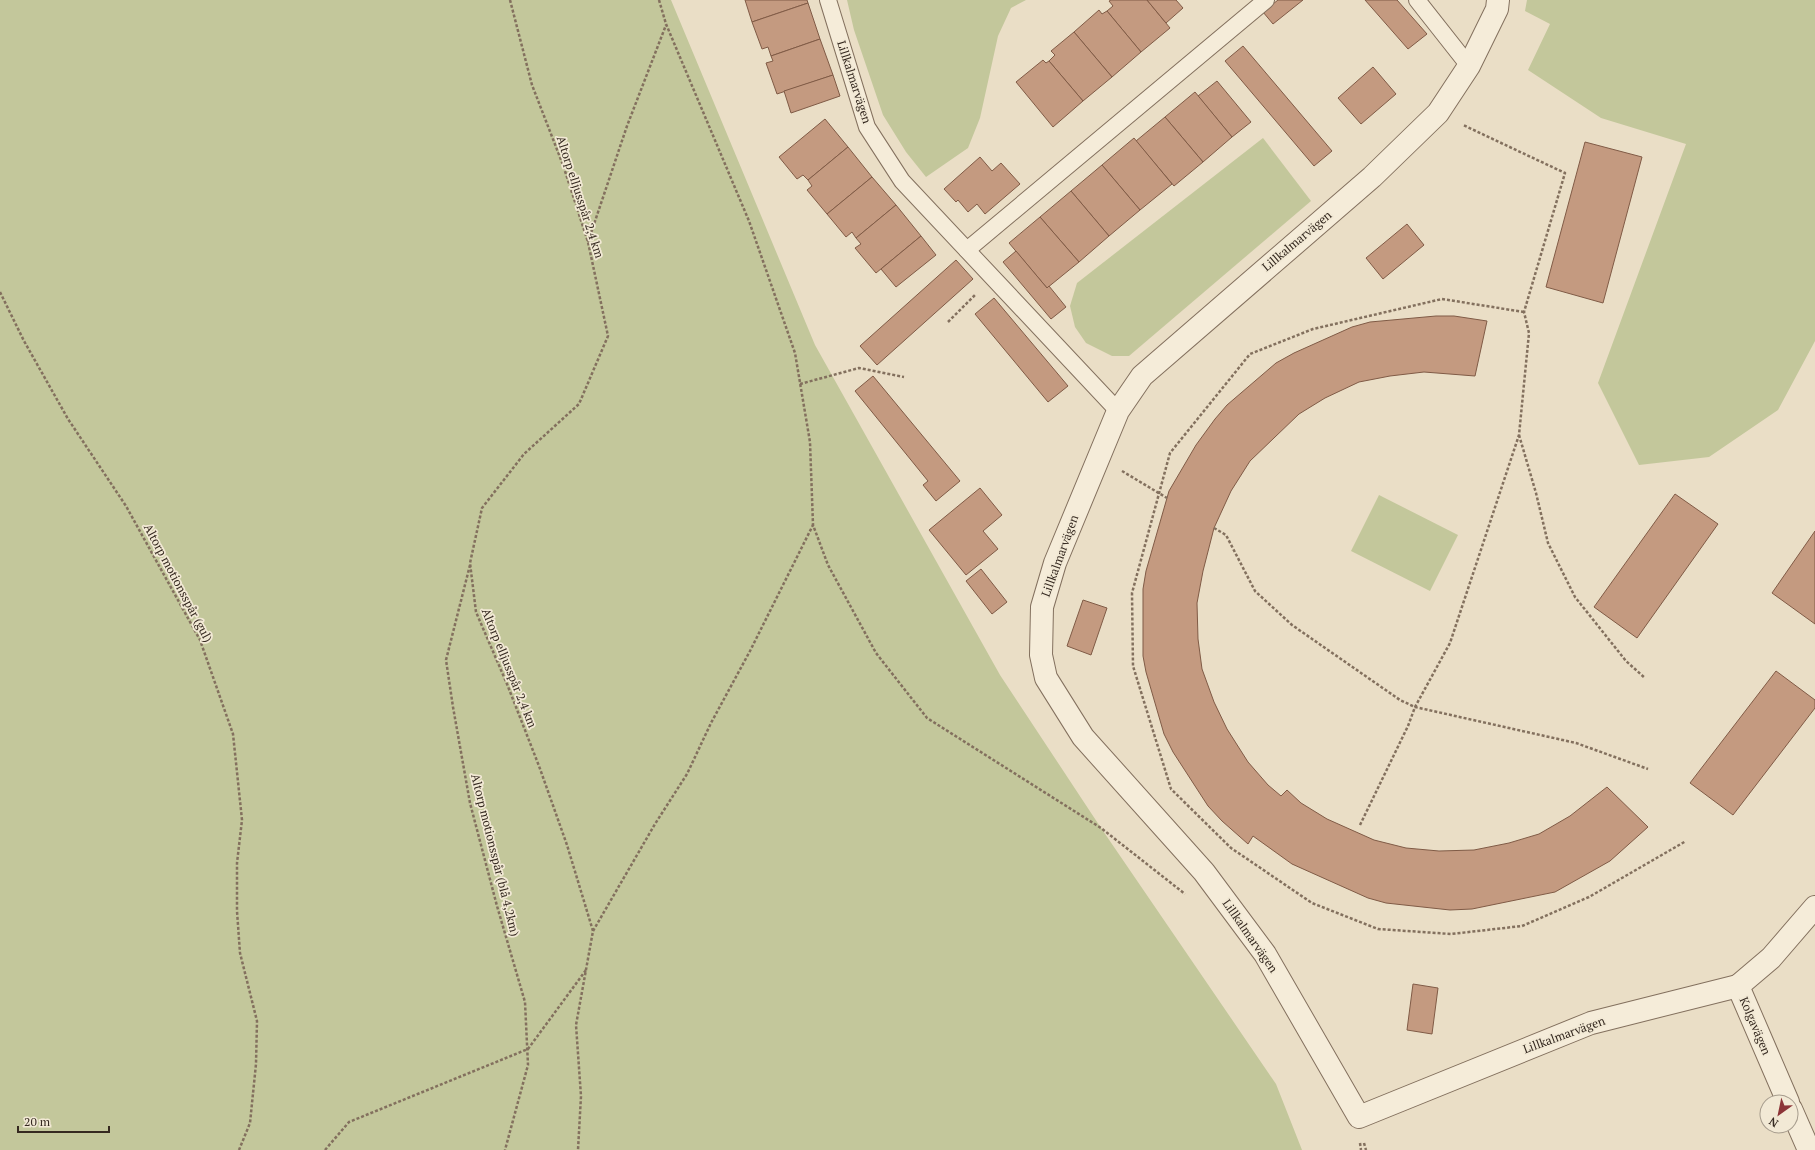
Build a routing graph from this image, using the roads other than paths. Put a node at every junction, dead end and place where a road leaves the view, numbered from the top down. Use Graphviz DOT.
graph roads {
  1 [pos="828,0"];
  2 [pos="1266,0"];
  3 [pos="1417,0"];
  4 [pos="1498,0"];
  5 [pos="1469,66"];
  6 [pos="967,250"];
  7 [pos="1118,410"];
  8 [pos="1815,907"];
  9 [pos="1738,986"];
  10 [pos="1785,1094"];
  11 [pos="1799,1127"];
  12 [pos="1809,1150"];
  1 -- 6 [label="lane, Lillkalmarvägen"];
  2 -- 6 [label="lane"];
  3 -- 5 [label="lane"];
  4 -- 5 [label="street, Lillkalmarvägen"];
  5 -- 7 [label="street, Lillkalmarvägen"];
  6 -- 7 [label="lane, Lillkalmarvägen"];
  7 -- 9 [label="street, Lillkalmarvägen"];
  8 -- 9 [label="street, Kolgavägen"];
  9 -- 10 [label="street, Kolgavägen"];
  11 -- 12 [label="street"];
}
